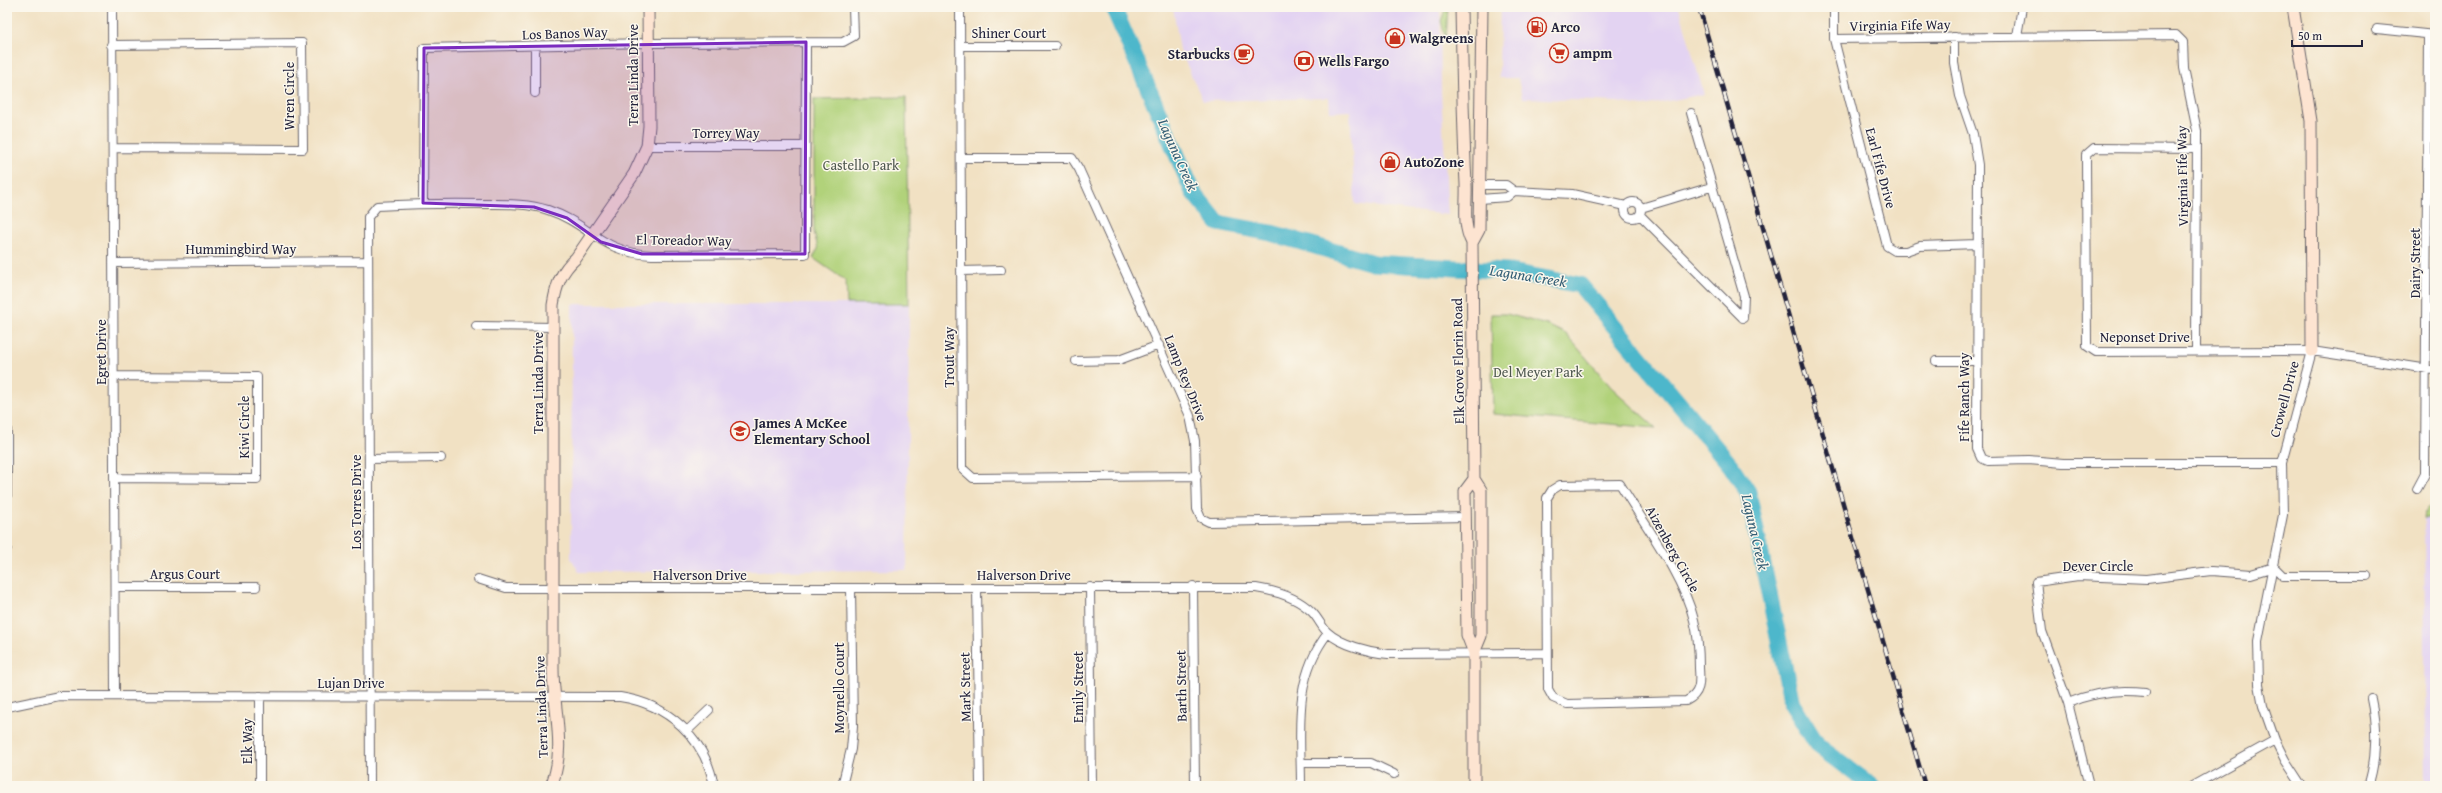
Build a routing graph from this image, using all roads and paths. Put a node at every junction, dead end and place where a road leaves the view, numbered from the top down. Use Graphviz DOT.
graph roads {
  1 [pos="112,7"];
  2 [pos="648,7"];
  3 [pos="852,7"];
  4 [pos="960,7"];
  5 [pos="1461,7"];
  6 [pos="1482,7"];
  7 [pos="1834,7"];
  8 [pos="2022,7"];
  9 [pos="2293,7"];
  10 [pos="2377,29"];
  11 [pos="2431,35"];
  12 [pos="2018,36"];
  13 [pos="1954,37"];
  14 [pos="1834,39"];
  15 [pos="806,42"];
  16 [pos="648,43"];
  17 [pos="111,45"];
  18 [pos="961,46"];
  19 [pos="1055,46"];
  20 [pos="535,47"];
  21 [pos="535,93"];
  22 [pos="1691,113"];
  23 [pos="647,146"];
  24 [pos="804,146"];
  25 [pos="113,148"];
  26 [pos="2197,149"];
  27 [pos="1464,153"];
  28 [pos="961,158"];
  29 [pos="1480,185"];
  30 [pos="1711,187"];
  31 [pos="1514,191"];
  32 [pos="1480,199"];
  33 [pos="423,203"];
  34 [pos="1626,206"];
  35 [pos="1641,212"];
  36 [pos="368,217"];
  37 [pos="592,236"];
  38 [pos="1472,243"];
  39 [pos="1977,244"];
  40 [pos="368,261"];
  41 [pos="113,263"];
  42 [pos="1001,270"];
  43 [pos="961,271"];
  44 [pos="476,326"];
  45 [pos="553,326"];
  46 [pos="1158,345"];
  47 [pos="2196,350"];
  48 [pos="2312,351"];
  49 [pos="1076,361"];
  50 [pos="1936,361"];
  51 [pos="1977,361"];
  52 [pos="2431,370"];
  53 [pos="114,376"];
  54 [pos="7,405"];
  55 [pos="441,458"];
  56 [pos="369,459"];
  57 [pos="2282,463"];
  58 [pos="1197,476"];
  59 [pos="114,478"];
  60 [pos="1474,479"];
  61 [pos="2417,489"];
  62 [pos="1466,517"];
  63 [pos="7,548"];
  64 [pos="2274,567"];
  65 [pos="2367,576"];
  66 [pos="478,579"];
  67 [pos="1193,586"];
  68 [pos="115,587"];
  69 [pos="256,588"];
  70 [pos="851,588"];
  71 [pos="977,588"];
  72 [pos="1090,588"];
  73 [pos="553,589"];
  74 [pos="1328,632"];
  75 [pos="1474,653"];
  76 [pos="1547,653"];
  77 [pos="2145,692"];
  78 [pos="116,696"];
  79 [pos="260,696"];
  80 [pos="370,696"];
  81 [pos="556,696"];
  82 [pos="2371,699"];
  83 [pos="2068,703"];
  84 [pos="7,707"];
  85 [pos="709,710"];
  86 [pos="687,730"];
  87 [pos="2275,740"];
  88 [pos="1301,764"];
  89 [pos="1394,774"];
  90 [pos="260,786"];
  91 [pos="370,786"];
  92 [pos="551,786"];
  93 [pos="714,786"];
  94 [pos="842,786"];
  95 [pos="980,786"];
  96 [pos="1092,786"];
  97 [pos="1195,786"];
  98 [pos="1301,786"];
  99 [pos="1474,786"];
  100 [pos="2089,786"];
  101 [pos="2192,786"];
  102 [pos="2302,786"];
  103 [pos="2368,786"];
  1 -- 17 [label="street, Egret Drive"];
  2 -- 16 [label="main road, Terra Linda Drive"];
  3 -- 15 [label="street, Los Banos Way"];
  4 -- 18 [label="street, Trout Way"];
  5 -- 27 [label="main road, Elk Grove Florin Road"];
  6 -- 29 [label="main road, Elk Grove Florin Road"];
  7 -- 14 [label="street, Earl Fife Drive"];
  8 -- 12 [label="street"];
  9 -- 48 [label="main road, Crowell Drive"];
  10 -- 11 [label="street"];
  11 -- 52 [label="street, Dairy Street"];
  12 -- 13 [label="street, Virginia Fife Way"];
  12 -- 26 [label="street, Virginia Fife Way"];
  13 -- 14 [label="street, Virginia Fife Way"];
  13 -- 39 [label="street, Fife Ranch Way"];
  14 -- 39 [label="street, Earl Fife Drive"];
  15 -- 16 [label="street, Los Banos Way"];
  15 -- 24 [label="street, El Toreador Way"];
  16 -- 20 [label="street, Los Banos Way"];
  16 -- 23 [label="main road, Terra Linda Drive"];
  17 -- 25 [label="street, Egret Drive"];
  17 -- 25 [label="street, Wren Circle"];
  18 -- 19 [label="street, Shiner Court"];
  18 -- 28 [label="street, Trout Way"];
  20 -- 21 [label="street"];
  20 -- 33 [label="street, Los Banos Way"];
  22 -- 30 [label="street"];
  23 -- 24 [label="street, Torrey Way"];
  23 -- 37 [label="main road, Terra Linda Drive"];
  24 -- 37 [label="street, El Toreador Way"];
  25 -- 41 [label="street, Egret Drive"];
  26 -- 47 [label="street, Virginia Fife Way"];
  26 -- 47 [label="street, Neponset Drive"];
  27 -- 32 [label="main road"];
  27 -- 38 [label="main road, Elk Grove Florin Road"];
  28 -- 43 [label="street, Trout Way"];
  28 -- 46 [label="street, Lamp Rey Drive"];
  29 -- 31 [label="street"];
  29 -- 32 [label="main road, Elk Grove Florin Road"];
  30 -- 35 [label="street"];
  30 -- 35 [label="street"];
  31 -- 32 [label="street"];
  31 -- 34 [label="street"];
  32 -- 38 [label="main road, Elk Grove Florin Road"];
  33 -- 36 [label="street, El Toreador Way"];
  33 -- 37 [label="street, El Toreador Way"];
  34 -- 35 [label="street"];
  34 -- 35 [label="street"];
  36 -- 40 [label="street, Los Torres Drive"];
  37 -- 45 [label="main road, Terra Linda Drive"];
  38 -- 60 [label="main road, Elk Grove Florin Road"];
  39 -- 51 [label="street, Fife Ranch Way"];
  40 -- 41 [label="street, Hummingbird Way"];
  40 -- 56 [label="street, Los Torres Drive"];
  41 -- 53 [label="street, Egret Drive"];
  42 -- 43 [label="street"];
  43 -- 58 [label="street, Trout Way"];
  44 -- 45 [label="street"];
  45 -- 73 [label="main road, Terra Linda Drive"];
  46 -- 49 [label="street"];
  46 -- 58 [label="street, Lamp Rey Drive"];
  47 -- 48 [label="street, Neponset Drive"];
  48 -- 52 [label="street, Neponset Drive"];
  48 -- 57 [label="street, Crowell Drive"];
  50 -- 51 [label="street"];
  51 -- 57 [label="street, Fife Ranch Way"];
  52 -- 61 [label="street, Dairy Street"];
  53 -- 59 [label="street, Egret Drive"];
  53 -- 59 [label="street, Kiwi Circle"];
  54 -- 63 [label="street"];
  55 -- 56 [label="street"];
  56 -- 80 [label="street, Los Torres Drive"];
  57 -- 64 [label="street, Crowell Drive"];
  58 -- 62 [label="street, Lamp Rey Drive"];
  59 -- 68 [label="street, Egret Drive"];
  60 -- 62 [label="main road, Elk Grove Florin Road"];
  60 -- 75 [label="main road, Elk Grove Florin Road"];
  62 -- 75 [label="main road, Elk Grove Florin Road"];
  64 -- 65 [label="street"];
  64 -- 83 [label="street, Dever Circle"];
  64 -- 87 [label="street, Crowell Drive"];
  66 -- 73 [label="street, Halverson Drive"];
  67 -- 72 [label="street, Halverson Drive"];
  67 -- 74 [label="street, Halverson Drive"];
  67 -- 97 [label="street, Barth Street"];
  68 -- 69 [label="street, Argus Court"];
  68 -- 78 [label="street, Egret Drive"];
  70 -- 71 [label="street, Halverson Drive"];
  70 -- 73 [label="street, Halverson Drive"];
  70 -- 94 [label="street, Moynello Court"];
  71 -- 72 [label="street, Halverson Drive"];
  71 -- 95 [label="street, Mark Street"];
  72 -- 96 [label="street, Emily Street"];
  73 -- 81 [label="main road, Terra Linda Drive"];
  74 -- 75 [label="street, Halverson Drive"];
  74 -- 88 [label="street"];
  75 -- 76 [label="street"];
  75 -- 99 [label="main road, Elk Grove Florin Road"];
  76 -- 76 [label="street, Aizenberg Circle"];
  77 -- 83 [label="street"];
  78 -- 79 [label="street, Lujan Drive"];
  78 -- 84 [label="street, Lujan Drive"];
  79 -- 80 [label="street, Lujan Drive"];
  79 -- 90 [label="street, Elk Way"];
  80 -- 81 [label="street, Lujan Drive"];
  80 -- 91 [label="street, Los Torres Drive"];
  81 -- 86 [label="street, Lujan Drive"];
  81 -- 92 [label="main road, Terra Linda Drive"];
  82 -- 103 [label="street"];
  83 -- 100 [label="street, Dever Circle"];
  85 -- 86 [label="street"];
  86 -- 93 [label="street, Lujan Drive"];
  87 -- 101 [label="street"];
  87 -- 102 [label="street, Crowell Drive"];
  88 -- 89 [label="street"];
  88 -- 98 [label="street"];
}
